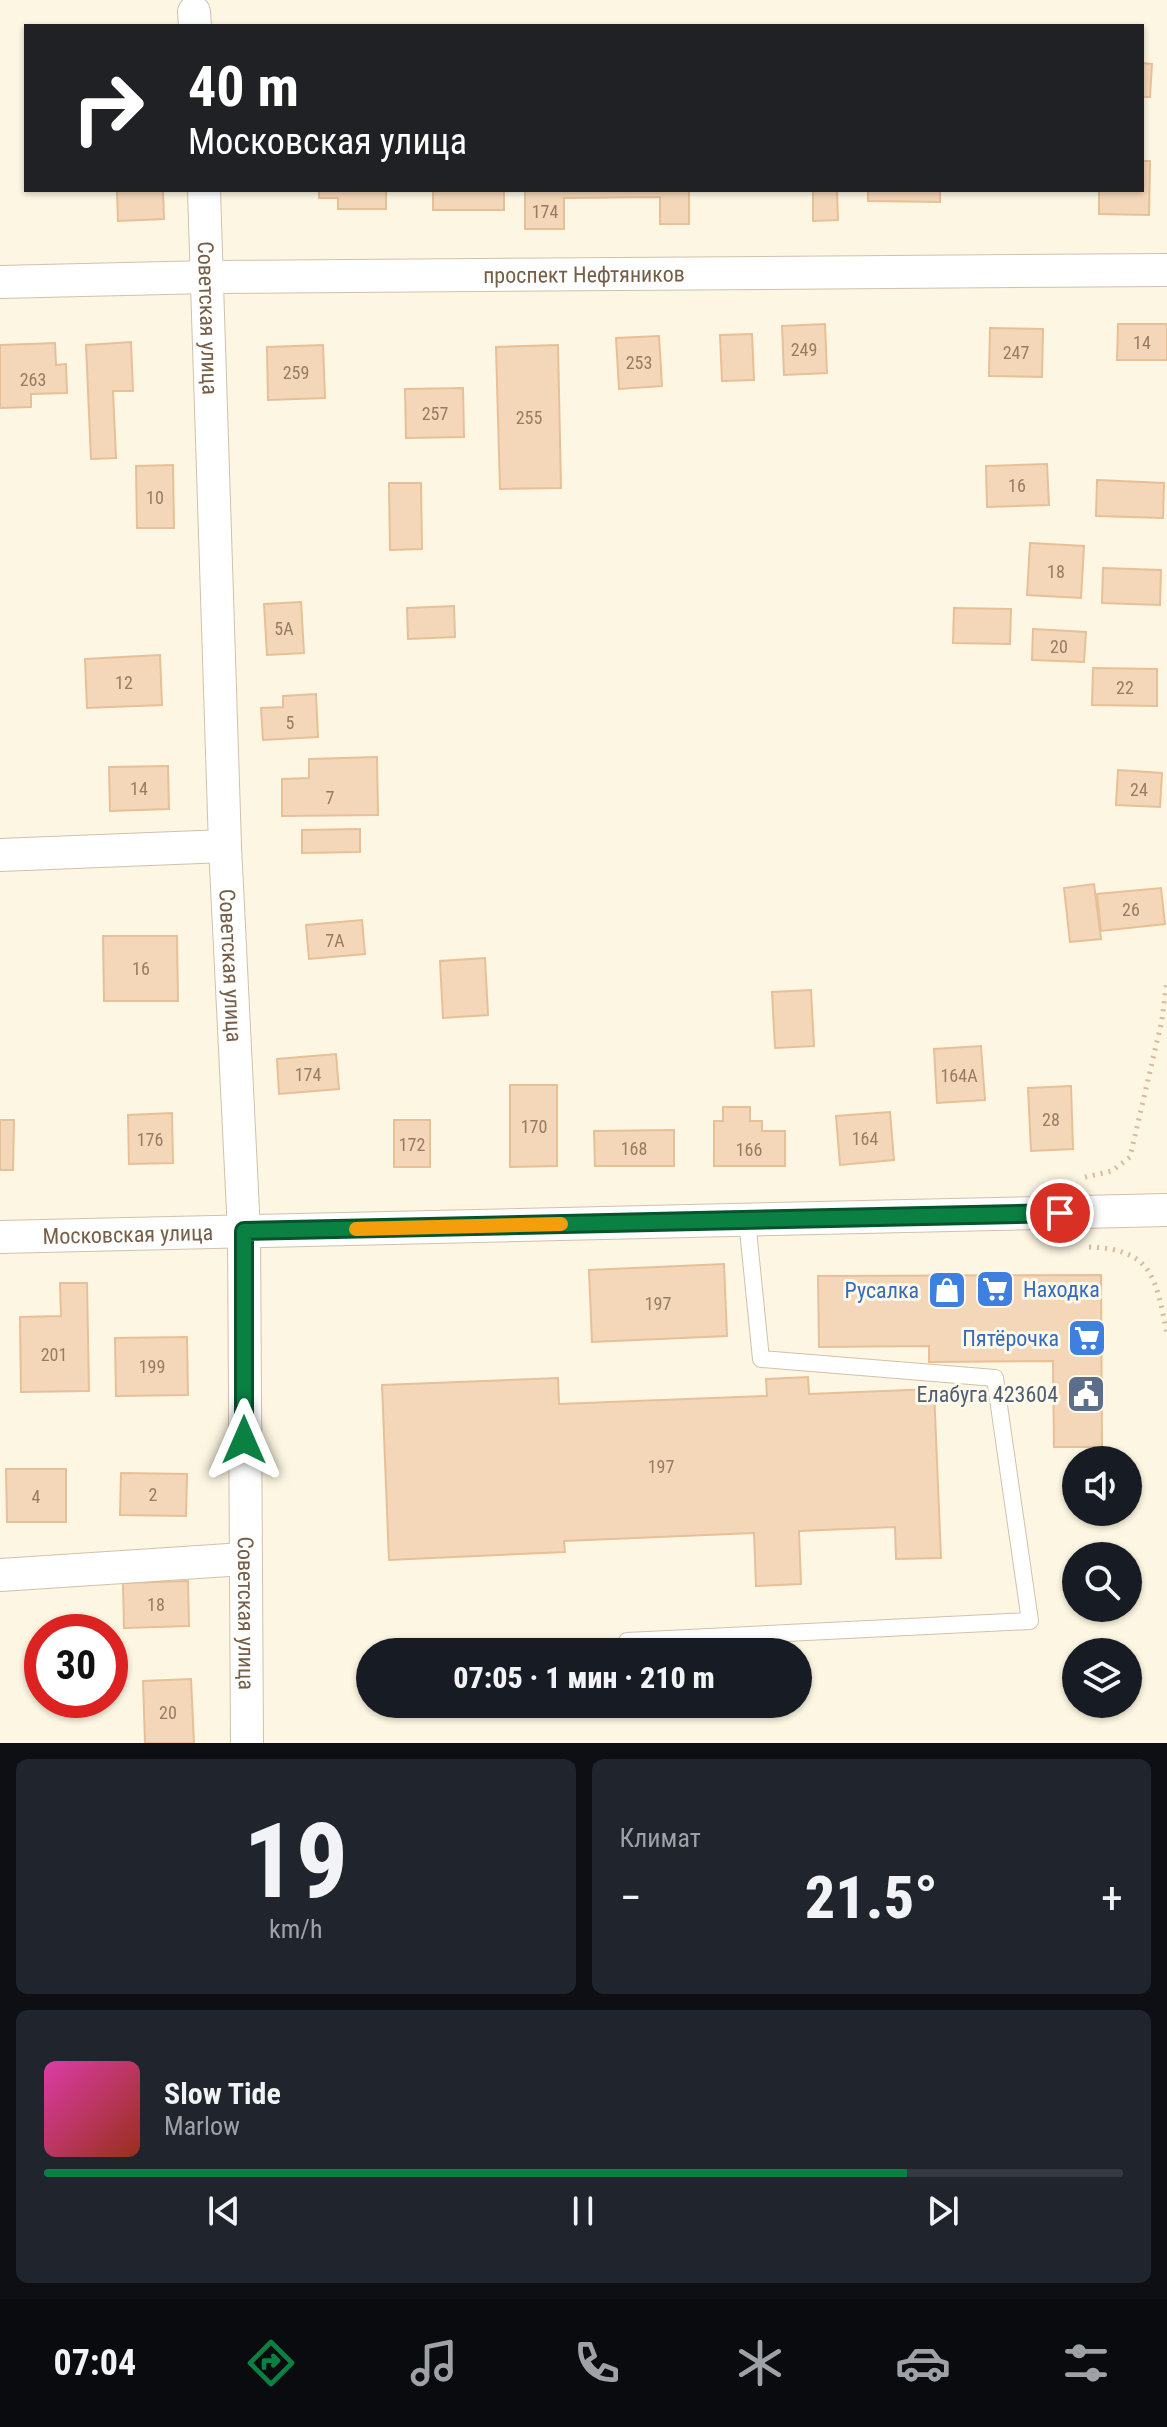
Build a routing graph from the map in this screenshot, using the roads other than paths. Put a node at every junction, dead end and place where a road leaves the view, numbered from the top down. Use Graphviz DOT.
graph roads {
  1 [pos="204,192"];
  2 [pos="1167,270"];
  3 [pos="208,277"];
  4 [pos="0,282"];
  5 [pos="225,846"];
  6 [pos="0,855"];
  7 [pos="1167,1210"];
  8 [pos="747,1220"];
  9 [pos="244,1231"];
  10 [pos="0,1237"];
  11 [pos="244,1559"];
  12 [pos="0,1575"];
  13 [pos="687,1638"];
  14 [pos="247,1743"];
  1 -- 3 [label="street, Советская улица"];
  2 -- 3 [label="street, проспект Нефтяников"];
  3 -- 4 [label="street, проспект Нефтяников"];
  3 -- 5 [label="street, Советская улица"];
  5 -- 6 [label="street"];
  5 -- 9 [label="street, Советская улица"];
  7 -- 8 [label="street, Московская улица"];
  8 -- 9 [label="street, Московская улица"];
  8 -- 13 [label="lane"];
  9 -- 10 [label="street, Московская улица"];
  9 -- 11 [label="street, Советская улица"];
  11 -- 12 [label="street"];
  11 -- 14 [label="street, Советская улица"];
}
